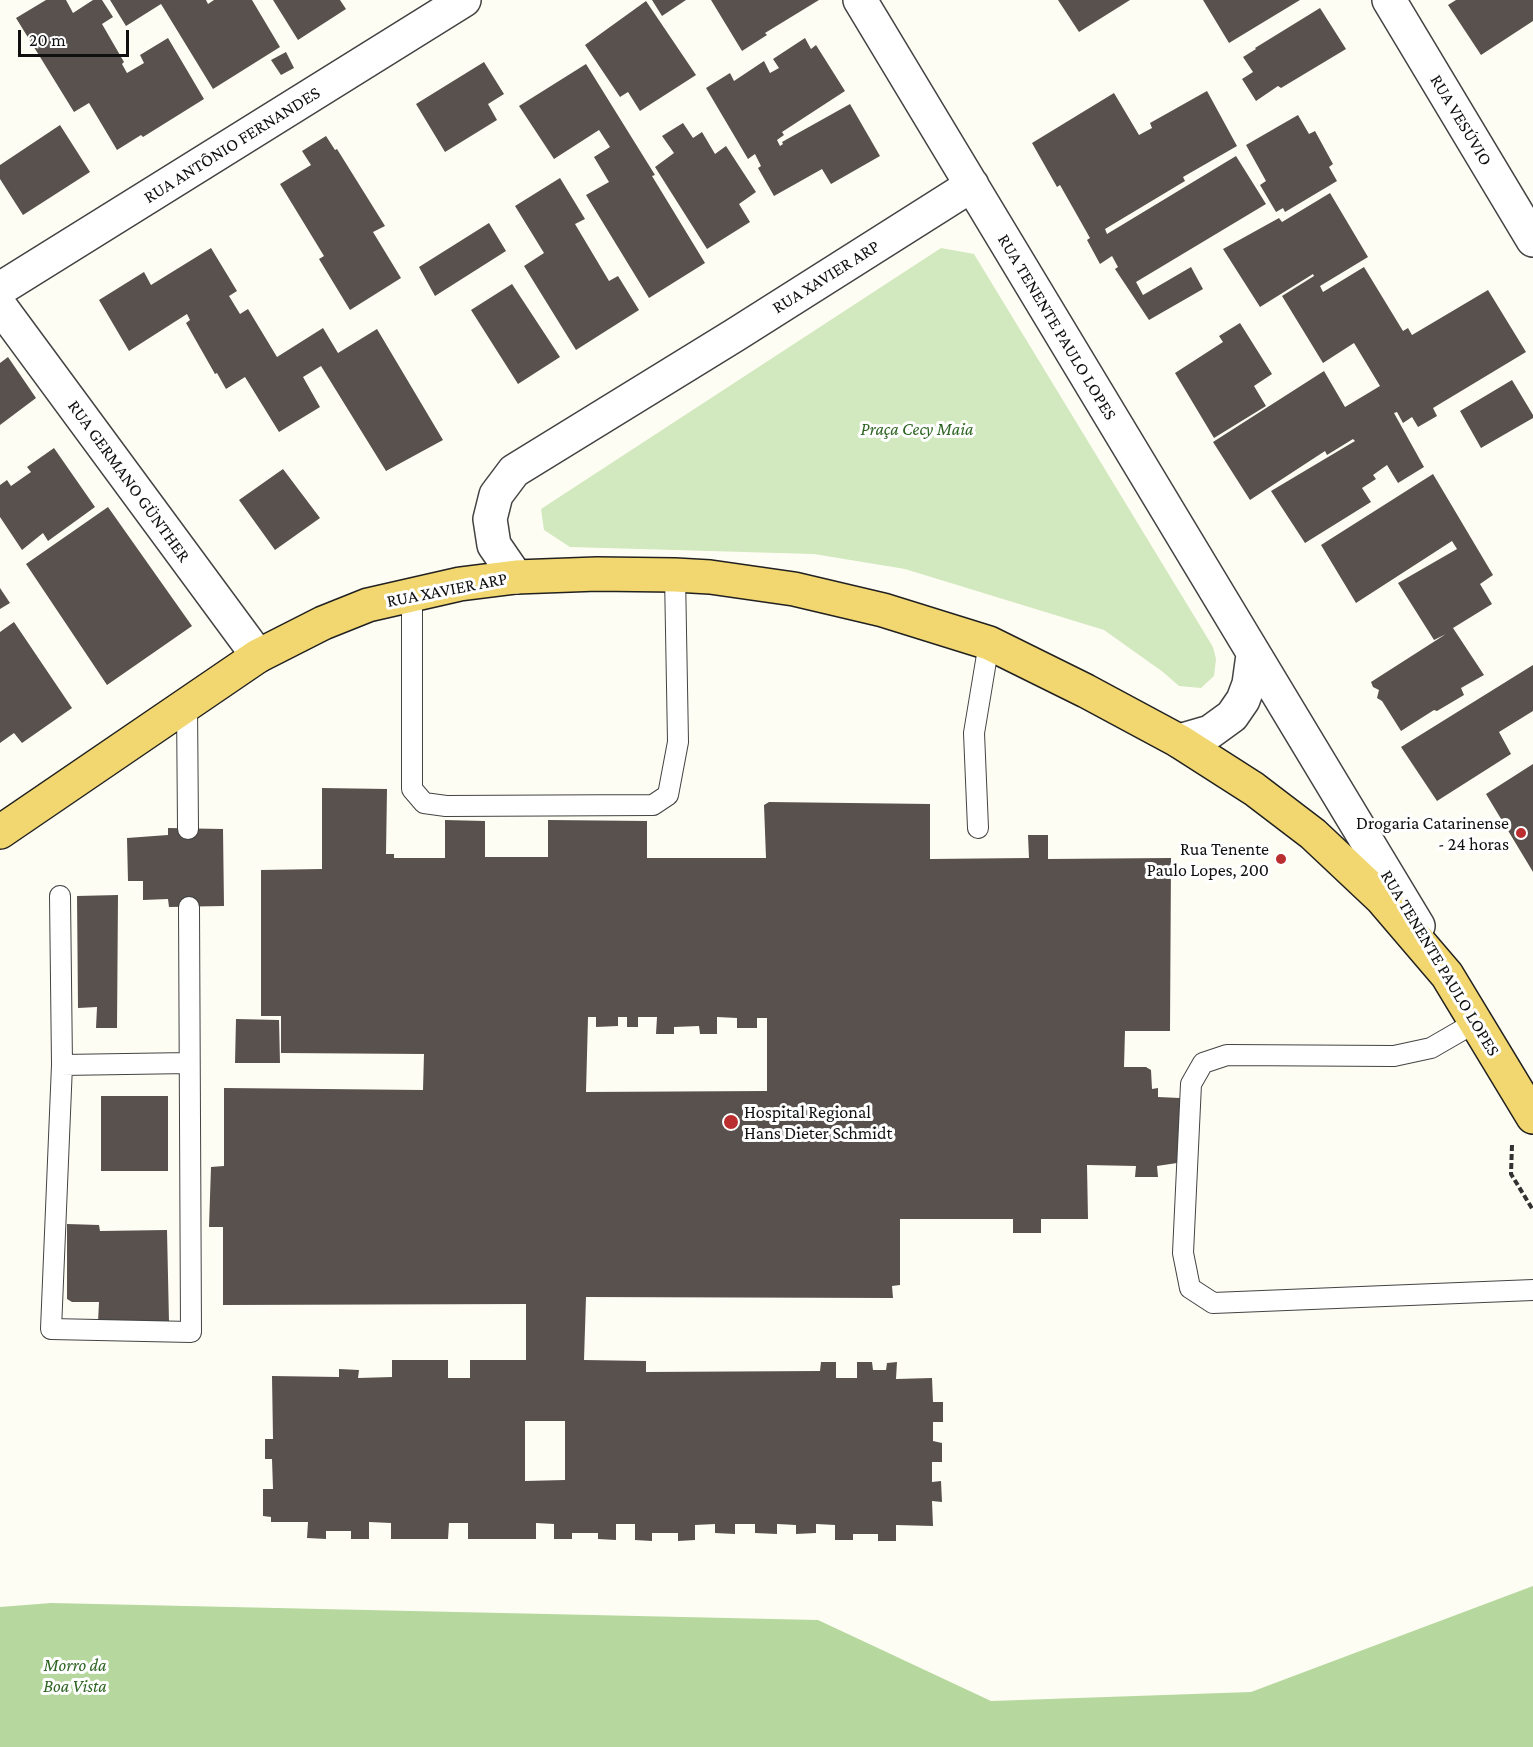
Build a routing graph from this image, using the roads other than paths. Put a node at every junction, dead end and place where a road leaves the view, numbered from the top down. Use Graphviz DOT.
graph roads {
  1 [pos="464,0"];
  2 [pos="860,0"];
  3 [pos="1389,0"];
  4 [pos="972,185"];
  5 [pos="1533,240"];
  6 [pos="0,289"];
  7 [pos="0,306"];
  8 [pos="675,575"];
  9 [pos="516,577"];
  10 [pos="411,594"];
  11 [pos="988,643"];
  12 [pos="1253,655"];
  13 [pos="258,656"];
  14 [pos="187,704"];
  15 [pos="1179,741"];
  16 [pos="978,828"];
  17 [pos="188,829"];
  18 [pos="0,832"];
  19 [pos="60,896"];
  20 [pos="189,907"];
  21 [pos="1447,975"];
  22 [pos="1476,1022"];
  23 [pos="189,1063"];
  24 [pos="62,1065"];
  25 [pos="1533,1117"];
  26 [pos="1533,1290"];
  1 -- 6 [label="street, RUA ANTÔNIO FERNANDES"];
  2 -- 4 [label="street, RUA TENENTE PAULO LOPES"];
  3 -- 5 [label="street, RUA VESÚVIO"];
  4 -- 9 [label="street, RUA XAVIER ARP"];
  4 -- 12 [label="street, RUA TENENTE PAULO LOPES"];
  7 -- 13 [label="street, RUA GERMANO GÜNTHER"];
  8 -- 9 [label="main road"];
  8 -- 10 [label="lane"];
  8 -- 11 [label="main road"];
  9 -- 10 [label="main road, RUA XAVIER ARP"];
  10 -- 13 [label="main road, RUA XAVIER ARP"];
  11 -- 15 [label="main road"];
  11 -- 16 [label="lane"];
  12 -- 15 [label="street"];
  12 -- 21 [label="street, RUA TENENTE PAULO LOPES"];
  13 -- 14 [label="main road, RUA XAVIER ARP"];
  14 -- 17 [label="lane"];
  14 -- 18 [label="main road, RUA XAVIER ARP"];
  15 -- 21 [label="main road"];
  19 -- 24 [label="lane"];
  20 -- 23 [label="lane"];
  21 -- 22 [label="main road, RUA TENENTE PAULO LOPES"];
  22 -- 25 [label="main road, RUA TENENTE PAULO LOPES"];
  22 -- 26 [label="lane"];
  23 -- 24 [label="lane"];
  23 -- 24 [label="lane"];
}
